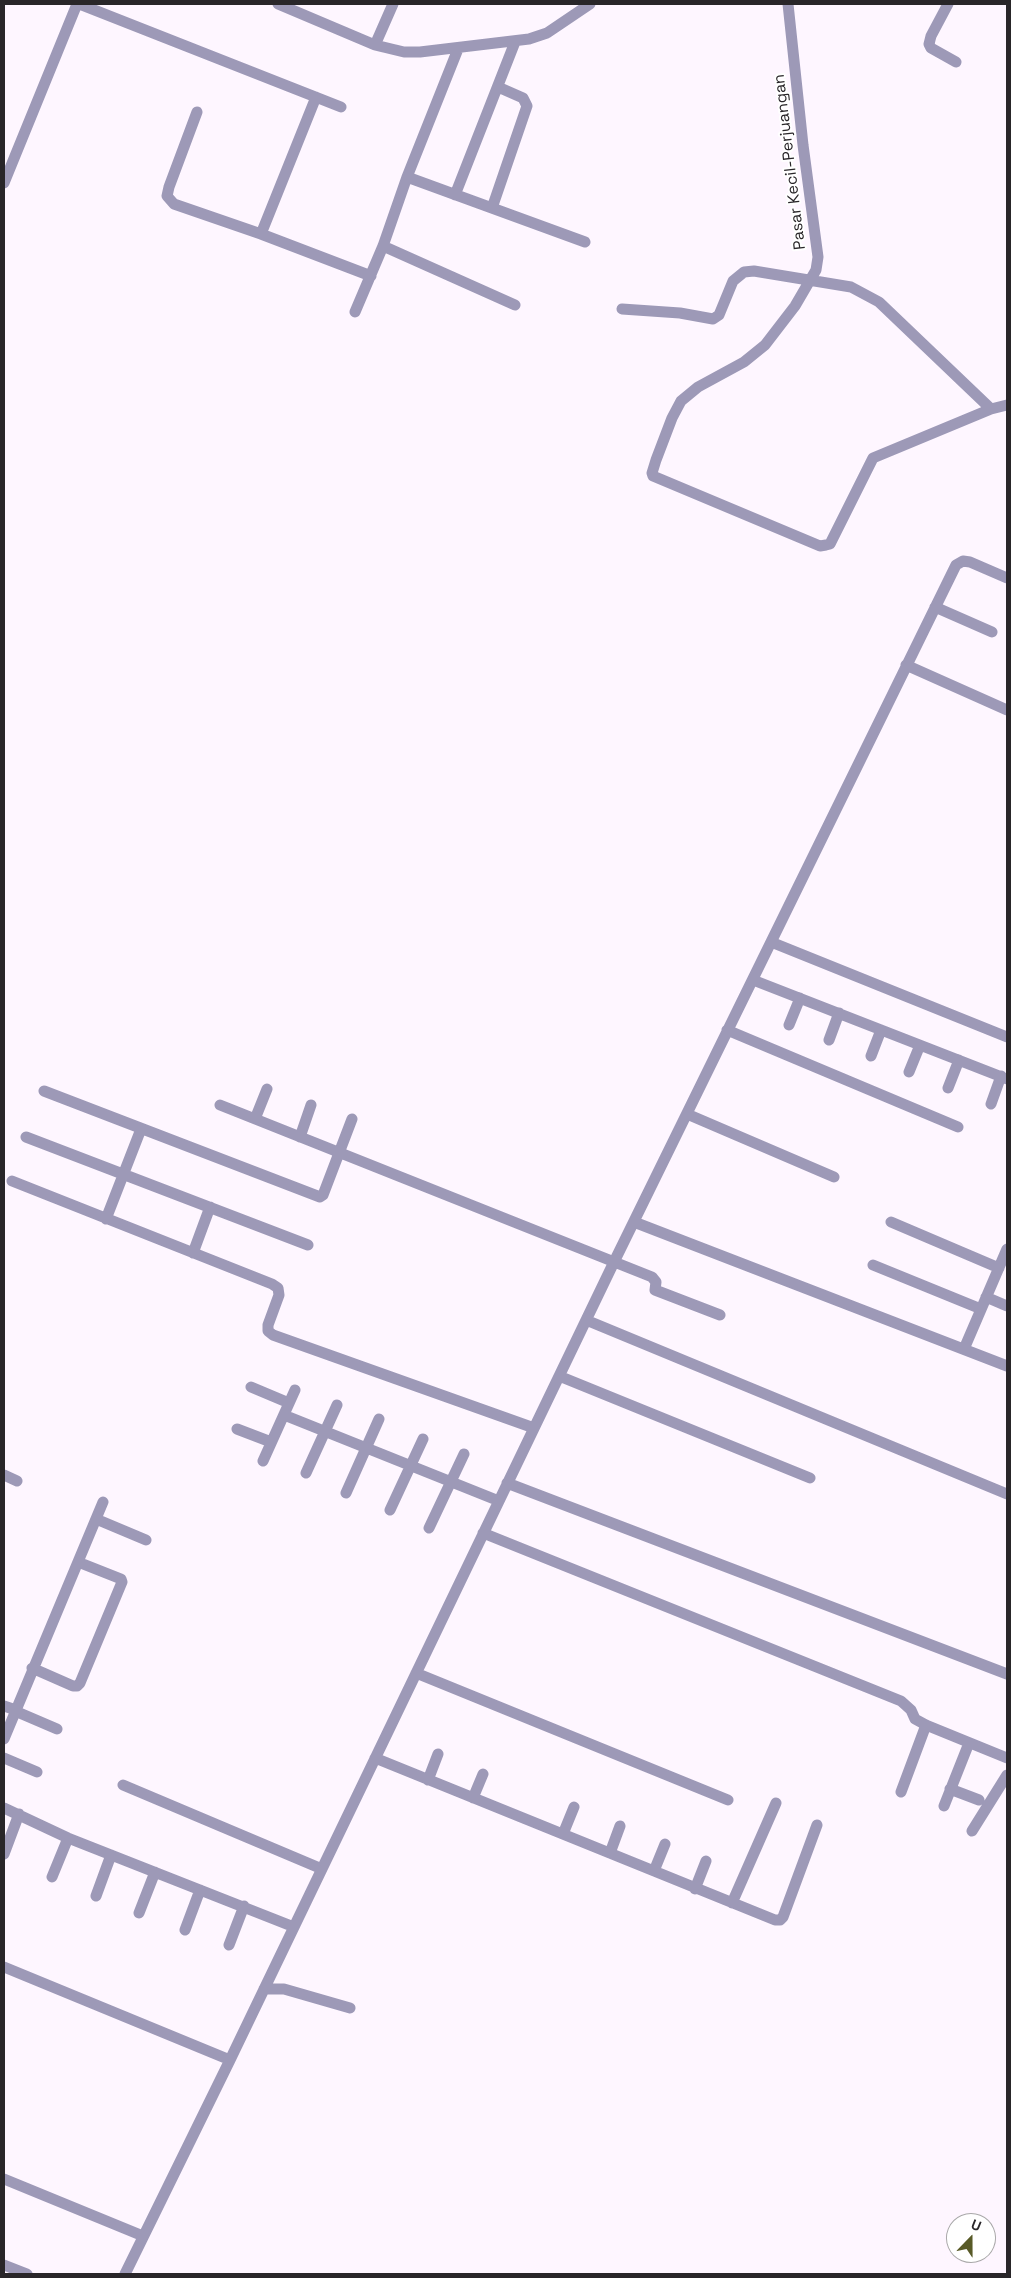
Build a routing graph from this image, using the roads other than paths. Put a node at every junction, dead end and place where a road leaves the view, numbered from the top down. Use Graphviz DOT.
graph roads {
  1 [pos="78,4"];
  2 [pos="279,4"];
  3 [pos="393,4"];
  4 [pos="589,4"];
  5 [pos="788,4"];
  6 [pos="948,4"];
  7 [pos="515,42"];
  8 [pos="375,45"];
  9 [pos="458,49"];
  10 [pos="956,62"];
  11 [pos="498,87"];
  12 [pos="316,98"];
  13 [pos="341,107"];
  14 [pos="197,112"];
  15 [pos="407,177"];
  16 [pos="4,183"];
  17 [pos="455,195"];
  18 [pos="492,208"];
  19 [pos="261,234"];
  20 [pos="585,242"];
  21 [pos="383,246"];
  22 [pos="371,276"];
  23 [pos="811,280"];
  24 [pos="514,305"];
  25 [pos="622,309"];
  26 [pos="355,312"];
  27 [pos="1007,405"];
  28 [pos="991,409"];
  29 [pos="1007,578"];
  30 [pos="935,607"];
  31 [pos="992,632"];
  32 [pos="906,665"];
  33 [pos="1007,710"];
  34 [pos="771,942"];
  35 [pos="752,980"];
  36 [pos="800,998"];
  37 [pos="839,1013"];
  38 [pos="789,1025"];
  39 [pos="727,1030"];
  40 [pos="881,1030"];
  41 [pos="1007,1037"];
  42 [pos="829,1040"];
  43 [pos="920,1045"];
  44 [pos="871,1056"];
  45 [pos="959,1060"];
  46 [pos="909,1072"];
  47 [pos="1004,1078"];
  48 [pos="948,1088"];
  49 [pos="267,1090"];
  50 [pos="44,1092"];
  51 [pos="990,1104"];
  52 [pos="220,1105"];
  53 [pos="311,1105"];
  54 [pos="687,1114"];
  55 [pos="255,1119"];
  56 [pos="352,1119"];
  57 [pos="958,1127"];
  58 [pos="141,1129"];
  59 [pos="26,1137"];
  60 [pos="300,1137"];
  61 [pos="339,1153"];
  62 [pos="124,1174"];
  63 [pos="834,1177"];
  64 [pos="12,1181"];
  65 [pos="210,1207"];
  66 [pos="106,1219"];
  67 [pos="634,1222"];
  68 [pos="891,1222"];
  69 [pos="308,1245"];
  70 [pos="1007,1249"];
  71 [pos="193,1253"];
  72 [pos="614,1262"];
  73 [pos="873,1265"];
  74 [pos="999,1268"];
  75 [pos="986,1297"];
  76 [pos="1007,1306"];
  77 [pos="981,1309"];
  78 [pos="720,1315"];
  79 [pos="586,1320"];
  80 [pos="964,1349"];
  81 [pos="1007,1366"];
  82 [pos="559,1376"];
  83 [pos="251,1387"];
  84 [pos="294,1390"];
  85 [pos="289,1403"];
  86 [pos="337,1405"];
  87 [pos="284,1415"];
  88 [pos="379,1419"];
  89 [pos="534,1428"];
  90 [pos="237,1429"];
  91 [pos="325,1431"];
  92 [pos="423,1439"];
  93 [pos="271,1442"];
  94 [pos="366,1448"];
  95 [pos="464,1454"];
  96 [pos="263,1460"];
  97 [pos="411,1465"];
  98 [pos="306,1474"];
  99 [pos="4,1476"];
  100 [pos="810,1478"];
  101 [pos="17,1481"];
  102 [pos="451,1481"];
  103 [pos="507,1484"];
  104 [pos="346,1493"];
  105 [pos="1007,1494"];
  106 [pos="499,1500"];
  107 [pos="103,1502"];
  108 [pos="390,1510"];
  109 [pos="96,1519"];
  110 [pos="429,1528"];
  111 [pos="483,1533"];
  112 [pos="146,1540"];
  113 [pos="78,1562"];
  114 [pos="32,1668"];
  115 [pos="416,1672"];
  116 [pos="1007,1674"];
  117 [pos="4,1706"];
  118 [pos="16,1711"];
  119 [pos="926,1725"];
  120 [pos="56,1729"];
  121 [pos="4,1739"];
  122 [pos="969,1742"];
  123 [pos="438,1754"];
  124 [pos="4,1758"];
  125 [pos="375,1758"];
  126 [pos="1007,1758"];
  127 [pos="38,1772"];
  128 [pos="483,1774"];
  129 [pos="1007,1775"];
  130 [pos="428,1780"];
  131 [pos="123,1785"];
  132 [pos="950,1789"];
  133 [pos="900,1792"];
  134 [pos="473,1798"];
  135 [pos="728,1800"];
  136 [pos="979,1800"];
  137 [pos="776,1803"];
  138 [pos="944,1806"];
  139 [pos="4,1808"];
  140 [pos="574,1808"];
  141 [pos="19,1814"];
  142 [pos="817,1824"];
  143 [pos="620,1826"];
  144 [pos="972,1831"];
  145 [pos="563,1834"];
  146 [pos="68,1838"];
  147 [pos="665,1844"];
  148 [pos="610,1853"];
  149 [pos="4,1854"];
  150 [pos="111,1855"];
  151 [pos="706,1861"];
  152 [pos="322,1869"];
  153 [pos="654,1871"];
  154 [pos="156,1872"];
  155 [pos="52,1877"];
  156 [pos="695,1888"];
  157 [pos="200,1890"];
  158 [pos="96,1896"];
  159 [pos="732,1902"];
  160 [pos="244,1906"];
  161 [pos="139,1913"];
  162 [pos="294,1927"];
  163 [pos="185,1930"];
  164 [pos="229,1945"];
  165 [pos="4,1967"];
  166 [pos="264,1988"];
  167 [pos="350,2008"];
  168 [pos="230,2060"];
  169 [pos="4,2179"];
  170 [pos="143,2236"];
  171 [pos="4,2265"];
  172 [pos="27,2274"];
  173 [pos="125,2274"];
  1 -- 12 [label="street"];
  1 -- 16 [label="street"];
  2 -- 8 [label="street"];
  3 -- 8 [label="street"];
  4 -- 7 [label="street"];
  5 -- 23 [label="street, Pasar Kecil-Perjuangan"];
  6 -- 10 [label="street"];
  7 -- 9 [label="street"];
  7 -- 11 [label="street"];
  8 -- 9 [label="street"];
  9 -- 15 [label="street"];
  11 -- 17 [label="street"];
  11 -- 18 [label="street"];
  12 -- 13 [label="street"];
  12 -- 19 [label="street"];
  14 -- 19 [label="street"];
  15 -- 17 [label="street"];
  15 -- 21 [label="street"];
  17 -- 18 [label="street"];
  18 -- 20 [label="street"];
  19 -- 22 [label="street"];
  21 -- 22 [label="street"];
  21 -- 24 [label="street"];
  22 -- 26 [label="street"];
  23 -- 25 [label="street"];
  23 -- 28 [label="street"];
  23 -- 28 [label="street, Pasar Kecil-Perjuangan"];
  27 -- 28 [label="street"];
  29 -- 30 [label="street"];
  30 -- 31 [label="street"];
  30 -- 32 [label="street"];
  32 -- 33 [label="street"];
  32 -- 34 [label="street"];
  34 -- 35 [label="street"];
  34 -- 41 [label="street"];
  35 -- 36 [label="street"];
  35 -- 39 [label="street"];
  36 -- 37 [label="street"];
  36 -- 38 [label="street"];
  37 -- 40 [label="street"];
  37 -- 42 [label="street"];
  39 -- 54 [label="street"];
  39 -- 57 [label="street"];
  40 -- 43 [label="street"];
  40 -- 44 [label="street"];
  43 -- 45 [label="street"];
  43 -- 46 [label="street"];
  45 -- 47 [label="street"];
  45 -- 48 [label="street"];
  47 -- 51 [label="street"];
  49 -- 55 [label="street"];
  50 -- 58 [label="street"];
  52 -- 55 [label="street"];
  53 -- 60 [label="street"];
  54 -- 63 [label="street"];
  54 -- 67 [label="street"];
  55 -- 60 [label="street"];
  56 -- 61 [label="street"];
  58 -- 61 [label="street"];
  58 -- 62 [label="street"];
  59 -- 62 [label="street"];
  60 -- 61 [label="street"];
  61 -- 72 [label="street"];
  62 -- 65 [label="street"];
  62 -- 66 [label="street"];
  64 -- 66 [label="street"];
  65 -- 69 [label="street"];
  65 -- 71 [label="street"];
  66 -- 71 [label="street"];
  67 -- 72 [label="street"];
  67 -- 80 [label="street"];
  68 -- 74 [label="street"];
  70 -- 74 [label="street"];
  71 -- 89 [label="street"];
  72 -- 78 [label="street"];
  72 -- 79 [label="street"];
  73 -- 77 [label="street"];
  74 -- 75 [label="street"];
  75 -- 76 [label="street"];
  75 -- 77 [label="street"];
  77 -- 80 [label="street"];
  79 -- 82 [label="street"];
  79 -- 105 [label="street"];
  80 -- 81 [label="street"];
  82 -- 89 [label="street"];
  82 -- 100 [label="street"];
  83 -- 85 [label="street"];
  84 -- 85 [label="street"];
  85 -- 87 [label="street"];
  86 -- 91 [label="street"];
  87 -- 91 [label="street"];
  87 -- 93 [label="street"];
  88 -- 94 [label="street"];
  89 -- 103 [label="street"];
  90 -- 93 [label="street"];
  91 -- 94 [label="street"];
  91 -- 98 [label="street"];
  92 -- 97 [label="street"];
  93 -- 96 [label="street"];
  94 -- 97 [label="street"];
  94 -- 104 [label="street"];
  95 -- 102 [label="street"];
  97 -- 102 [label="street"];
  97 -- 108 [label="street"];
  99 -- 101 [label="street"];
  102 -- 106 [label="street"];
  102 -- 110 [label="street"];
  103 -- 106 [label="street"];
  103 -- 116 [label="street"];
  106 -- 111 [label="street"];
  107 -- 109 [label="street"];
  109 -- 112 [label="street"];
  109 -- 113 [label="street"];
  111 -- 115 [label="street"];
  111 -- 119 [label="street"];
  113 -- 114 [label="street"];
  113 -- 114 [label="street"];
  114 -- 118 [label="street"];
  115 -- 125 [label="street"];
  115 -- 135 [label="street"];
  117 -- 118 [label="street"];
  118 -- 120 [label="street"];
  118 -- 121 [label="street"];
  119 -- 122 [label="street"];
  119 -- 133 [label="street"];
  122 -- 126 [label="street"];
  122 -- 132 [label="street"];
  123 -- 130 [label="street"];
  124 -- 127 [label="street"];
  125 -- 130 [label="street"];
  125 -- 152 [label="street"];
  128 -- 134 [label="street"];
  129 -- 144 [label="street"];
  130 -- 134 [label="street"];
  131 -- 152 [label="street"];
  132 -- 136 [label="street"];
  132 -- 138 [label="street"];
  134 -- 145 [label="street"];
  137 -- 159 [label="street"];
  139 -- 141 [label="street"];
  140 -- 145 [label="street"];
  141 -- 146 [label="street"];
  141 -- 149 [label="street"];
  142 -- 159 [label="street"];
  143 -- 148 [label="street"];
  145 -- 148 [label="street"];
  146 -- 150 [label="street"];
  146 -- 155 [label="street"];
  147 -- 153 [label="street"];
  148 -- 153 [label="street"];
  150 -- 154 [label="street"];
  150 -- 158 [label="street"];
  151 -- 156 [label="street"];
  152 -- 162 [label="street"];
  153 -- 156 [label="street"];
  154 -- 157 [label="street"];
  154 -- 161 [label="street"];
  156 -- 159 [label="street"];
  157 -- 160 [label="street"];
  157 -- 163 [label="street"];
  160 -- 162 [label="street"];
  160 -- 164 [label="street"];
  162 -- 166 [label="street"];
  165 -- 168 [label="street"];
  166 -- 167 [label="street"];
  166 -- 168 [label="street"];
  168 -- 170 [label="street"];
  169 -- 170 [label="street"];
  170 -- 173 [label="street"];
  171 -- 172 [label="street"];
}
